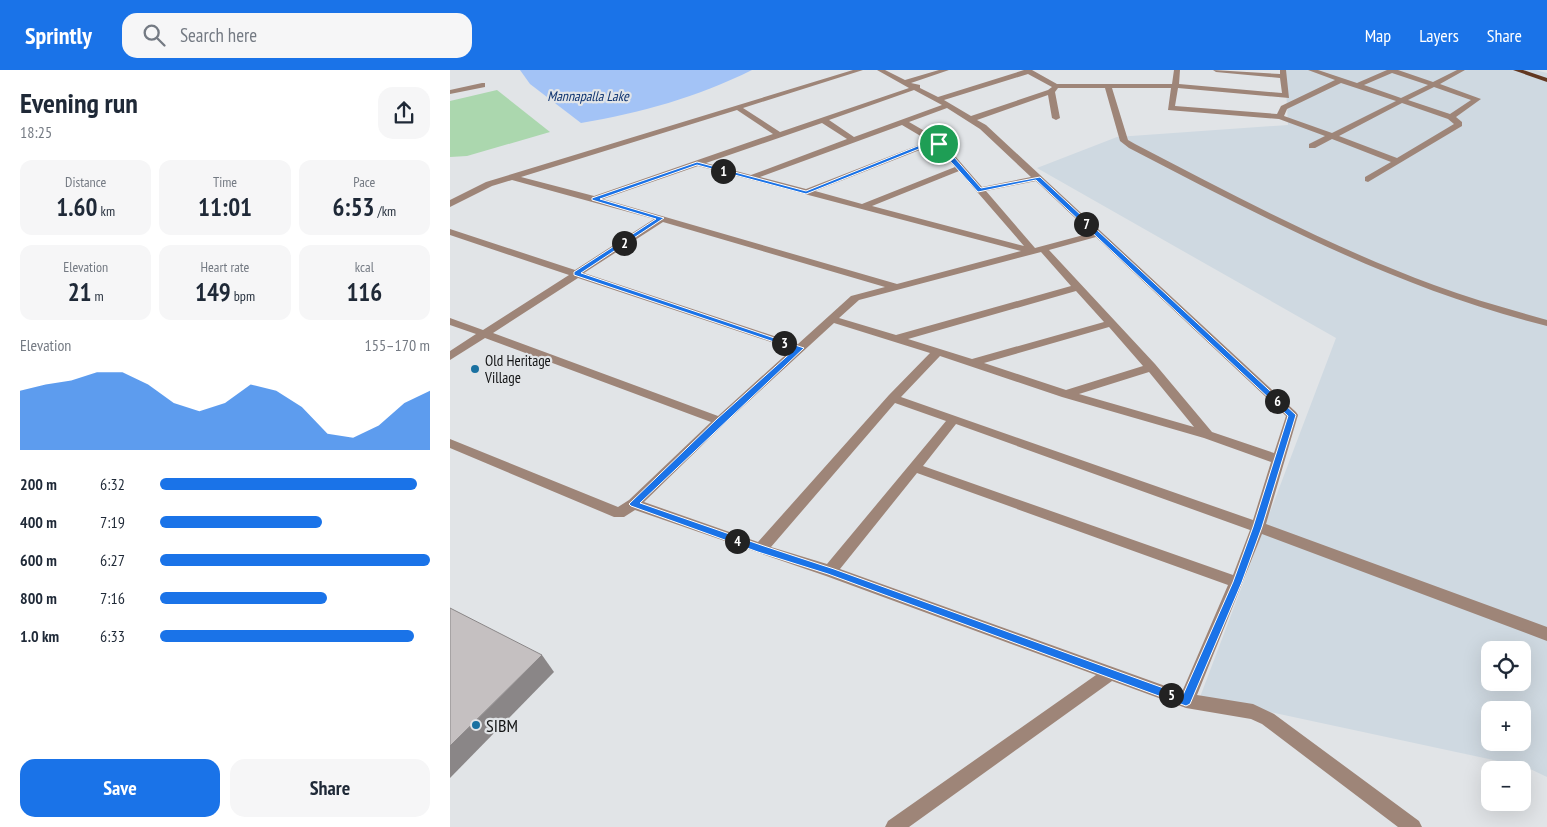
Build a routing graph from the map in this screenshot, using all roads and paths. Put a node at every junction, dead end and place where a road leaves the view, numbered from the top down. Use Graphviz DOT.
graph roads {
  1 [pos="860,70"];
  2 [pos="880,70"];
  3 [pos="946,70"];
  4 [pos="1177,70"];
  5 [pos="1216,70"];
  6 [pos="1314,70"];
  7 [pos="1392,70"];
  8 [pos="1462,70"];
  9 [pos="1516,70"];
  10 [pos="1028,71"];
  11 [pos="1284,73"];
  12 [pos="1341,80"];
  13 [pos="1547,80"];
  14 [pos="906,82"];
  15 [pos="1434,84"];
  16 [pos="482,85"];
  17 [pos="1108,86"];
  18 [pos="1175,86"];
  19 [pos="1357,86"];
  20 [pos="917,87"];
  21 [pos="1054,89"];
  22 [pos="450,92"];
  23 [pos="1402,101"];
  24 [pos="943,102"];
  25 [pos="738,108"];
  26 [pos="1280,117"];
  27 [pos="1451,117"];
  28 [pos="1056,118"];
  29 [pos="970,119"];
  30 [pos="824,120"];
  31 [pos="903,122"];
  32 [pos="779,135"];
  33 [pos="1332,136"];
  34 [pos="854,140"];
  35 [pos="935,141"];
  36 [pos="1312,146"];
  37 [pos="1397,161"];
  38 [pos="697,164"];
  39 [pos="960,168"];
  40 [pos="512,177"];
  41 [pos="749,178"];
  42 [pos="1038,178"];
  43 [pos="1368,179"];
  44 [pos="980,190"];
  45 [pos="806,192"];
  46 [pos="594,199"];
  47 [pos="450,204"];
  48 [pos="862,207"];
  49 [pos="661,218"];
  50 [pos="450,232"];
  51 [pos="1098,234"];
  52 [pos="1038,250"];
  53 [pos="576,274"];
  54 [pos="1078,286"];
  55 [pos="896,287"];
  56 [pos="832,319"];
  57 [pos="450,321"];
  58 [pos="1112,323"];
  59 [pos="1547,323"];
  60 [pos="484,334"];
  61 [pos="896,339"];
  62 [pos="800,348"];
  63 [pos="938,352"];
  64 [pos="450,356"];
  65 [pos="973,363"];
  66 [pos="1151,367"];
  67 [pos="1066,394"];
  68 [pos="893,398"];
  69 [pos="954,419"];
  70 [pos="720,420"];
  71 [pos="1208,435"];
  72 [pos="450,443"];
  73 [pos="1277,459"];
  74 [pos="916,468"];
  75 [pos="634,504"];
  76 [pos="1258,527"];
  77 [pos="761,549"];
  78 [pos="830,571"];
  79 [pos="1237,582"];
  80 [pos="1547,634"];
  81 [pos="1110,674"];
  82 [pos="1186,701"];
  83 [pos="894,827"];
  84 [pos="1413,827"];
  1 -- 25 [label="street"];
  2 -- 14 [label="street"];
  3 -- 14 [label="street"];
  4 -- 18 [label="street"];
  5 -- 11 [label="street"];
  6 -- 12 [label="street"];
  7 -- 15 [label="street"];
  7 -- 19 [label="street"];
  8 -- 15 [label="street"];
  9 -- 13 [label="main road"];
  10 -- 21 [label="street"];
  10 -- 24 [label="street"];
  11 -- 18 [label="street"];
  12 -- 19 [label="street"];
  12 -- 26 [label="street"];
  14 -- 20 [label="street"];
  15 -- 23 [label="street"];
  15 -- 27 [label="street"];
  16 -- 22 [label="street"];
  17 -- 18 [label="street"];
  17 -- 21 [label="street"];
  17 -- 59 [label="street"];
  18 -- 26 [label="street"];
  19 -- 23 [label="street"];
  20 -- 24 [label="street"];
  20 -- 30 [label="street"];
  21 -- 28 [label="street"];
  21 -- 29 [label="street"];
  23 -- 27 [label="street"];
  23 -- 33 [label="street"];
  24 -- 29 [label="street"];
  24 -- 31 [label="street"];
  25 -- 32 [label="street"];
  25 -- 40 [label="street"];
  26 -- 33 [label="street"];
  27 -- 37 [label="street"];
  29 -- 42 [label="street"];
  30 -- 32 [label="street"];
  30 -- 34 [label="street"];
  31 -- 34 [label="street"];
  31 -- 35 [label="street"];
  32 -- 38 [label="street"];
  33 -- 36 [label="street"];
  33 -- 37 [label="street"];
  34 -- 41 [label="street"];
  35 -- 39 [label="street"];
  35 -- 45 [label="street"];
  37 -- 43 [label="street"];
  38 -- 41 [label="street"];
  38 -- 46 [label="street"];
  39 -- 44 [label="street"];
  39 -- 48 [label="street"];
  40 -- 46 [label="street"];
  40 -- 47 [label="street"];
  41 -- 45 [label="street"];
  42 -- 44 [label="street"];
  42 -- 51 [label="street"];
  44 -- 52 [label="street"];
  45 -- 48 [label="street"];
  46 -- 49 [label="street"];
  48 -- 52 [label="street"];
  49 -- 53 [label="street"];
  49 -- 55 [label="street"];
  50 -- 53 [label="street"];
  51 -- 52 [label="street"];
  51 -- 73 [label="street"];
  52 -- 54 [label="street"];
  52 -- 55 [label="street"];
  53 -- 60 [label="street"];
  53 -- 62 [label="street"];
  54 -- 58 [label="street"];
  54 -- 61 [label="street"];
  55 -- 56 [label="street"];
  56 -- 61 [label="street"];
  56 -- 62 [label="street"];
  57 -- 60 [label="street"];
  58 -- 65 [label="street"];
  58 -- 66 [label="street"];
  60 -- 64 [label="street"];
  60 -- 70 [label="street"];
  61 -- 63 [label="street"];
  62 -- 70 [label="street"];
  63 -- 65 [label="street"];
  63 -- 68 [label="street"];
  65 -- 67 [label="street"];
  66 -- 67 [label="street"];
  66 -- 71 [label="street"];
  67 -- 71 [label="street"];
  68 -- 69 [label="street"];
  68 -- 77 [label="street"];
  69 -- 74 [label="street"];
  69 -- 76 [label="street"];
  70 -- 75 [label="street"];
  71 -- 73 [label="street"];
  72 -- 75 [label="street"];
  73 -- 76 [label="street"];
  74 -- 78 [label="street"];
  74 -- 79 [label="street"];
  75 -- 77 [label="street"];
  76 -- 79 [label="street"];
  76 -- 80 [label="street"];
  77 -- 78 [label="street"];
  78 -- 81 [label="street"];
  79 -- 82 [label="street"];
  81 -- 82 [label="street"];
  81 -- 83 [label="street"];
  82 -- 84 [label="street"];
}
